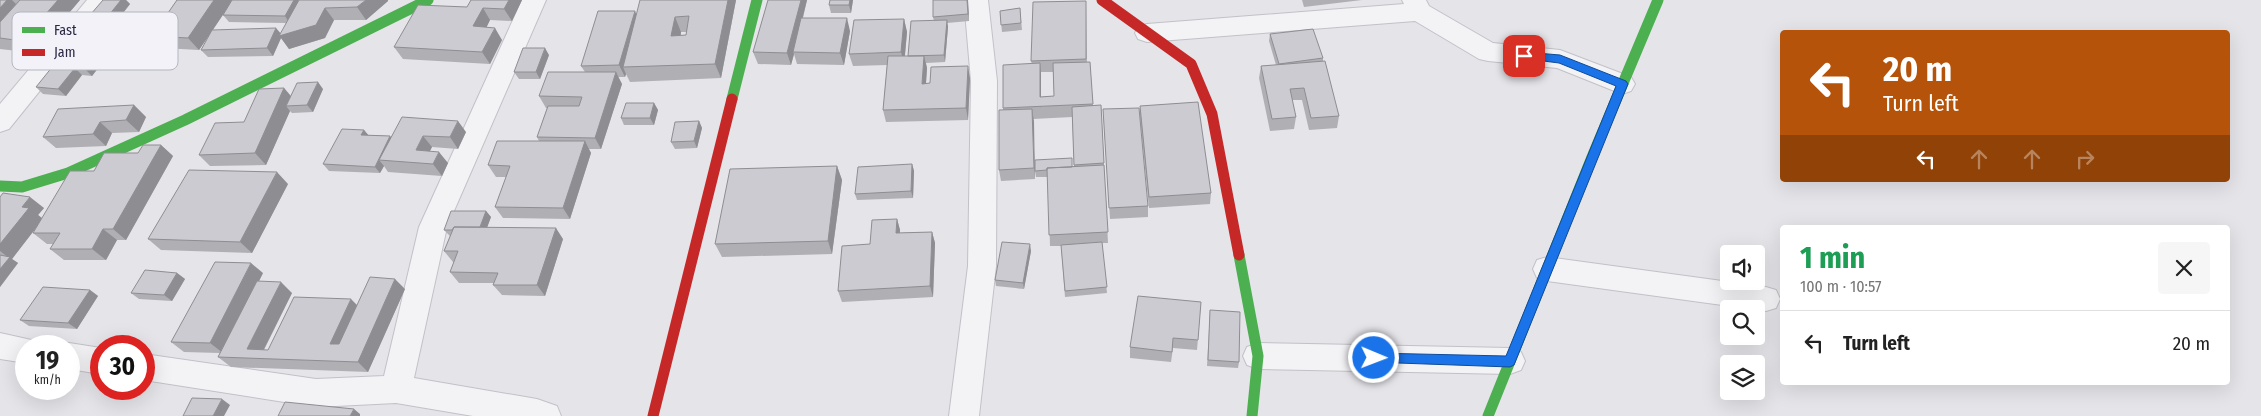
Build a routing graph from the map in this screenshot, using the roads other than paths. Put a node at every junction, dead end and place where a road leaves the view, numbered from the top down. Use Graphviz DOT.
graph roads {
  1 [pos="101,0"];
  2 [pos="428,0"];
  3 [pos="534,0"];
  4 [pos="757,0"];
  5 [pos="976,0"];
  6 [pos="1102,0"];
  7 [pos="1658,0"];
  8 [pos="1417,6"];
  9 [pos="91,12"];
  10 [pos="1147,32"];
  11 [pos="43,70"];
  12 [pos="1622,84"];
  13 [pos="0,122"];
  14 [pos="0,186"];
  15 [pos="1547,269"];
  16 [pos="1766,298"];
  17 [pos="0,346"];
  18 [pos="15,348"];
  19 [pos="1258,356"];
  20 [pos="1510,361"];
  21 [pos="155,369"];
  22 [pos="396,389"];
  23 [pos="546,416"];
  24 [pos="653,416"];
  25 [pos="964,416"];
  26 [pos="1252,416"];
  27 [pos="1488,416"];
  1 -- 9 [label="street"];
  2 -- 14 [label="street"];
  3 -- 22 [label="street"];
  4 -- 24 [label="street"];
  5 -- 25 [label="street"];
  6 -- 10 [label="street"];
  7 -- 12 [label="street"];
  8 -- 10 [label="street"];
  8 -- 12 [label="street"];
  10 -- 19 [label="street"];
  11 -- 13 [label="street"];
  12 -- 15 [label="street"];
  15 -- 16 [label="street"];
  15 -- 20 [label="street"];
  17 -- 18 [label="street"];
  19 -- 20 [label="street"];
  19 -- 26 [label="street"];
  20 -- 27 [label="street"];
  21 -- 22 [label="street"];
  22 -- 23 [label="street"];
}
